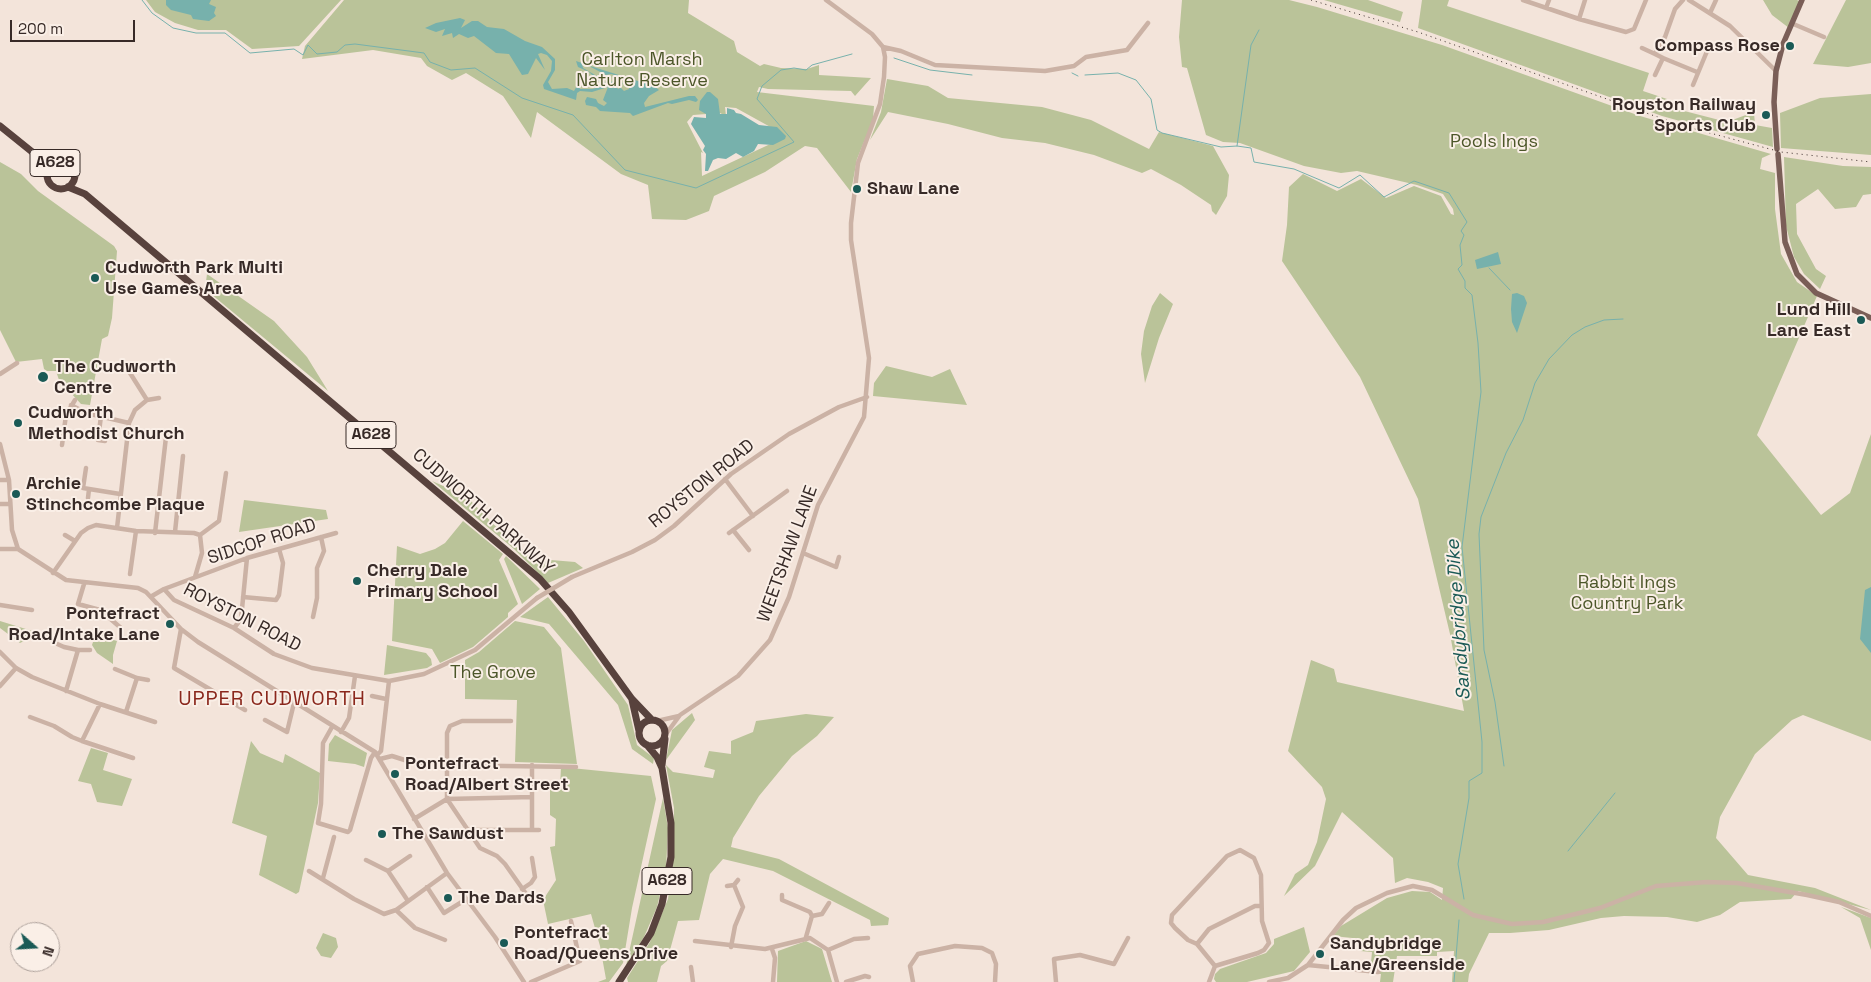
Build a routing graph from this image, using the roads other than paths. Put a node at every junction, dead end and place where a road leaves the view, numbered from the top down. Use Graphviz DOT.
graph roads {
  1 [pos="826,0"];
  2 [pos="1523,0"];
  3 [pos="1549,0"];
  4 [pos="1585,0"];
  5 [pos="1646,0"];
  6 [pos="1682,0"];
  7 [pos="1689,0"];
  8 [pos="1716,0"];
  9 [pos="1802,0"];
  10 [pos="1546,8"];
  11 [pos="1710,13"];
  12 [pos="1579,19"];
  13 [pos="1148,23"];
  14 [pos="1791,23"];
  15 [pos="1824,37"];
  16 [pos="1710,44"];
  17 [pos="882,47"];
  18 [pos="1642,48"];
  19 [pos="1654,54"];
  20 [pos="1663,58"];
  21 [pos="1776,71"];
  22 [pos="1697,72"];
  23 [pos="1655,74"];
  24 [pos="1693,85"];
  25 [pos="0,126"];
  26 [pos="36,155"];
  27 [pos="58,162"];
  28 [pos="48,173"];
  29 [pos="75,176"];
  30 [pos="68,187"];
  31 [pos="85,194"];
  32 [pos="1871,318"];
  33 [pos="16,363"];
  34 [pos="112,368"];
  35 [pos="0,374"];
  36 [pos="867,397"];
  37 [pos="158,398"];
  38 [pos="75,400"];
  39 [pos="146,400"];
  40 [pos="71,405"];
  41 [pos="101,416"];
  42 [pos="129,423"];
  43 [pos="170,438"];
  44 [pos="105,441"];
  45 [pos="0,444"];
  46 [pos="62,446"];
  47 [pos="183,456"];
  48 [pos="86,468"];
  49 [pos="226,473"];
  50 [pos="725,479"];
  51 [pos="0,480"];
  52 [pos="9,480"];
  53 [pos="89,489"];
  54 [pos="787,491"];
  55 [pos="120,494"];
  56 [pos="88,498"];
  57 [pos="0,504"];
  58 [pos="10,504"];
  59 [pos="753,516"];
  60 [pos="116,528"];
  61 [pos="136,531"];
  62 [pos="175,532"];
  63 [pos="155,533"];
  64 [pos="336,533"];
  65 [pos="65,535"];
  66 [pos="200,535"];
  67 [pos="321,537"];
  68 [pos="75,541"];
  69 [pos="0,548"];
  70 [pos="18,549"];
  71 [pos="279,549"];
  72 [pos="749,550"];
  73 [pos="803,553"];
  74 [pos="839,557"];
  75 [pos="246,558"];
  76 [pos="53,573"];
  77 [pos="130,574"];
  78 [pos="196,577"];
  79 [pos="84,584"];
  80 [pos="164,589"];
  81 [pos="152,596"];
  82 [pos="243,597"];
  83 [pos="0,605"];
  84 [pos="32,610"];
  85 [pos="314,617"];
  86 [pos="121,628"];
  87 [pos="181,628"];
  88 [pos="234,628"];
  89 [pos="49,636"];
  90 [pos="78,650"];
  91 [pos="90,650"];
  92 [pos="0,652"];
  93 [pos="16,668"];
  94 [pos="115,668"];
  95 [pos="355,676"];
  96 [pos="137,678"];
  97 [pos="148,680"];
  98 [pos="389,681"];
  99 [pos="0,686"];
  100 [pos="66,691"];
  101 [pos="372,696"];
  102 [pos="386,699"];
  103 [pos="632,699"];
  104 [pos="294,703"];
  105 [pos="100,704"];
  106 [pos="245,710"];
  107 [pos="126,712"];
  108 [pos="680,715"];
  109 [pos="30,717"];
  110 [pos="265,720"];
  111 [pos="655,720"];
  112 [pos="511,721"];
  113 [pos="155,722"];
  114 [pos="332,727"];
  115 [pos="341,732"];
  116 [pos="639,735"];
  117 [pos="665,736"];
  118 [pos="82,740"];
  119 [pos="647,745"];
  120 [pos="378,755"];
  121 [pos="133,758"];
  122 [pos="446,764"];
  123 [pos="532,765"];
  124 [pos="576,767"];
  125 [pos="662,768"];
  126 [pos="532,797"];
  127 [pos="447,799"];
  128 [pos="414,819"];
  129 [pos="467,830"];
  130 [pos="532,830"];
  131 [pos="539,830"];
  132 [pos="334,837"];
  133 [pos="410,856"];
  134 [pos="532,858"];
  135 [pos="366,860"];
  136 [pos="309,871"];
  137 [pos="388,871"];
  138 [pos="447,873"];
  139 [pos="323,878"];
  140 [pos="738,880"];
  141 [pos="734,885"];
  142 [pos="727,886"];
  143 [pos="427,887"];
  144 [pos="522,889"];
  145 [pos="782,896"];
  146 [pos="529,898"];
  147 [pos="465,900"];
  148 [pos="408,902"];
  149 [pos="828,903"];
  150 [pos="1261,906"];
  151 [pos="396,910"];
  152 [pos="812,916"];
  153 [pos="1871,916"];
  154 [pos="571,921"];
  155 [pos="806,937"];
  156 [pos="868,938"];
  157 [pos="1128,938"];
  158 [pos="445,940"];
  159 [pos="695,941"];
  160 [pos="1197,944"];
  161 [pos="732,947"];
  162 [pos="772,949"];
  163 [pos="828,950"];
  164 [pos="1308,965"];
  165 [pos="1215,966"];
  166 [pos="691,967"];
  167 [pos="1374,970"];
  168 [pos="869,977"];
  169 [pos="1288,980"];
  170 [pos="524,982"];
  171 [pos="531,982"];
  172 [pos="620,982"];
  173 [pos="693,982"];
  174 [pos="773,982"];
  175 [pos="836,982"];
  176 [pos="846,982"];
  177 [pos="913,982"];
  178 [pos="995,982"];
  179 [pos="1056,982"];
  180 [pos="1209,982"];
  181 [pos="1269,982"];
  1 -- 17 [label="street"];
  2 -- 10 [label="street"];
  3 -- 10 [label="street"];
  4 -- 12 [label="street"];
  5 -- 12 [label="street"];
  6 -- 19 [label="street"];
  7 -- 11 [label="street"];
  8 -- 11 [label="street"];
  9 -- 14 [label="main road"];
  10 -- 12 [label="street"];
  11 -- 21 [label="street"];
  13 -- 17 [label="street"];
  14 -- 15 [label="street"];
  14 -- 21 [label="main road"];
  16 -- 22 [label="street"];
  17 -- 36 [label="street"];
  18 -- 19 [label="street"];
  19 -- 20 [label="street"];
  20 -- 22 [label="street"];
  20 -- 23 [label="street"];
  21 -- 32 [label="main road"];
  22 -- 24 [label="street"];
  25 -- 26 [label="highway, A628"];
  26 -- 27 [label="highway, A628"];
  26 -- 28 [label="highway, A628"];
  27 -- 28 [label="highway, A628"];
  27 -- 29 [label="highway, A628"];
  28 -- 30 [label="highway, A628"];
  29 -- 30 [label="highway, A628"];
  29 -- 31 [label="highway, CUDWORTH PARKWAY / A628"];
  30 -- 31 [label="highway, CUDWORTH PARKWAY / A628"];
  31 -- 103 [label="highway, CUDWORTH PARKWAY / A628"];
  33 -- 35 [label="street"];
  34 -- 39 [label="street"];
  36 -- 50 [label="street, ROYSTON ROAD"];
  36 -- 73 [label="street, WEETSHAW LANE"];
  37 -- 39 [label="street"];
  38 -- 40 [label="street"];
  39 -- 42 [label="street"];
  40 -- 41 [label="street"];
  40 -- 46 [label="street"];
  41 -- 42 [label="street"];
  41 -- 44 [label="street"];
  42 -- 55 [label="street"];
  43 -- 63 [label="street"];
  45 -- 52 [label="street"];
  47 -- 62 [label="street"];
  48 -- 53 [label="street"];
  49 -- 66 [label="street"];
  50 -- 59 [label="street"];
  50 -- 98 [label="street, ROYSTON ROAD, bridge"];
  51 -- 52 [label="street"];
  52 -- 58 [label="street"];
  53 -- 55 [label="street"];
  53 -- 56 [label="street"];
  54 -- 59 [label="street"];
  55 -- 60 [label="street"];
  57 -- 58 [label="street"];
  58 -- 70 [label="street"];
  59 -- 72 [label="street"];
  60 -- 61 [label="street"];
  60 -- 68 [label="street"];
  61 -- 63 [label="street"];
  61 -- 77 [label="street"];
  62 -- 63 [label="street"];
  62 -- 66 [label="street"];
  64 -- 67 [label="street, SIDCOP ROAD"];
  65 -- 68 [label="street"];
  66 -- 78 [label="street, SIDCOP ROAD"];
  67 -- 71 [label="street, SIDCOP ROAD"];
  67 -- 85 [label="street"];
  68 -- 76 [label="street"];
  69 -- 70 [label="street"];
  70 -- 76 [label="street"];
  71 -- 75 [label="street, SIDCOP ROAD"];
  71 -- 82 [label="street"];
  73 -- 74 [label="street"];
  73 -- 108 [label="street, WEETSHAW LANE"];
  75 -- 78 [label="street, SIDCOP ROAD"];
  75 -- 82 [label="street"];
  76 -- 79 [label="street"];
  78 -- 80 [label="street, SIDCOP ROAD"];
  79 -- 81 [label="street"];
  79 -- 86 [label="street"];
  80 -- 81 [label="street, ROYSTON ROAD"];
  80 -- 88 [label="street, ROYSTON ROAD"];
  81 -- 87 [label="street"];
  82 -- 88 [label="street"];
  83 -- 84 [label="street"];
  87 -- 104 [label="street"];
  87 -- 106 [label="street"];
  88 -- 95 [label="street, ROYSTON ROAD"];
  89 -- 90 [label="street"];
  90 -- 91 [label="street"];
  90 -- 100 [label="street"];
  92 -- 93 [label="street"];
  93 -- 99 [label="street"];
  93 -- 100 [label="street"];
  94 -- 96 [label="street"];
  95 -- 98 [label="street, ROYSTON ROAD"];
  95 -- 115 [label="street"];
  96 -- 97 [label="street"];
  96 -- 107 [label="street"];
  98 -- 102 [label="street"];
  100 -- 105 [label="street"];
  101 -- 102 [label="street"];
  102 -- 120 [label="street"];
  103 -- 111 [label="highway, CUDWORTH PARKWAY / A628"];
  103 -- 116 [label="highway, CUDWORTH PARKWAY / A628"];
  104 -- 110 [label="street"];
  104 -- 114 [label="street"];
  105 -- 107 [label="street"];
  105 -- 118 [label="street"];
  107 -- 113 [label="street"];
  108 -- 111 [label="street, WEETSHAW LANE"];
  108 -- 117 [label="street, WEETSHAW LANE"];
  109 -- 118 [label="street"];
  111 -- 116 [label="highway"];
  111 -- 117 [label="highway, CUDWORTH PARKWAY / A628"];
  112 -- 122 [label="street"];
  114 -- 115 [label="street"];
  114 -- 120 [label="street"];
  115 -- 120 [label="street"];
  116 -- 119 [label="highway, CUDWORTH PARKWAY / A628"];
  117 -- 119 [label="highway"];
  117 -- 125 [label="highway, CUDWORTH PARKWAY / A628"];
  118 -- 121 [label="street"];
  119 -- 125 [label="highway, CUDWORTH PARKWAY / A628"];
  120 -- 122 [label="street"];
  120 -- 128 [label="street"];
  122 -- 123 [label="street"];
  122 -- 127 [label="street"];
  123 -- 124 [label="street"];
  123 -- 126 [label="street"];
  125 -- 172 [label="highway, CUDWORTH PARKWAY / A628"];
  126 -- 127 [label="street"];
  126 -- 130 [label="street"];
  127 -- 128 [label="street"];
  127 -- 129 [label="street"];
  128 -- 138 [label="street"];
  129 -- 130 [label="street"];
  129 -- 144 [label="street"];
  130 -- 131 [label="street"];
  132 -- 139 [label="street"];
  133 -- 137 [label="street"];
  134 -- 144 [label="street"];
  135 -- 137 [label="street"];
  136 -- 139 [label="street"];
  137 -- 148 [label="street"];
  138 -- 143 [label="street"];
  138 -- 147 [label="street"];
  139 -- 151 [label="street"];
  140 -- 141 [label="street"];
  141 -- 142 [label="street"];
  141 -- 161 [label="street"];
  143 -- 147 [label="street"];
  143 -- 148 [label="street"];
  144 -- 146 [label="street"];
  145 -- 152 [label="street"];
  147 -- 170 [label="street"];
  148 -- 151 [label="street"];
  149 -- 152 [label="street"];
  150 -- 160 [label="street"];
  150 -- 160 [label="street"];
  150 -- 165 [label="street"];
  151 -- 158 [label="street"];
  152 -- 155 [label="street"];
  153 -- 164 [label="street"];
  154 -- 171 [label="street"];
  155 -- 162 [label="street"];
  155 -- 163 [label="street"];
  156 -- 163 [label="street"];
  157 -- 179 [label="street"];
  159 -- 161 [label="street"];
  160 -- 165 [label="street"];
  161 -- 162 [label="street"];
  162 -- 174 [label="street"];
  163 -- 175 [label="street"];
  164 -- 167 [label="street"];
  164 -- 169 [label="street"];
  165 -- 180 [label="street"];
  166 -- 173 [label="street"];
  168 -- 176 [label="street"];
  169 -- 181 [label="street"];
  177 -- 178 [label="street"];
}
